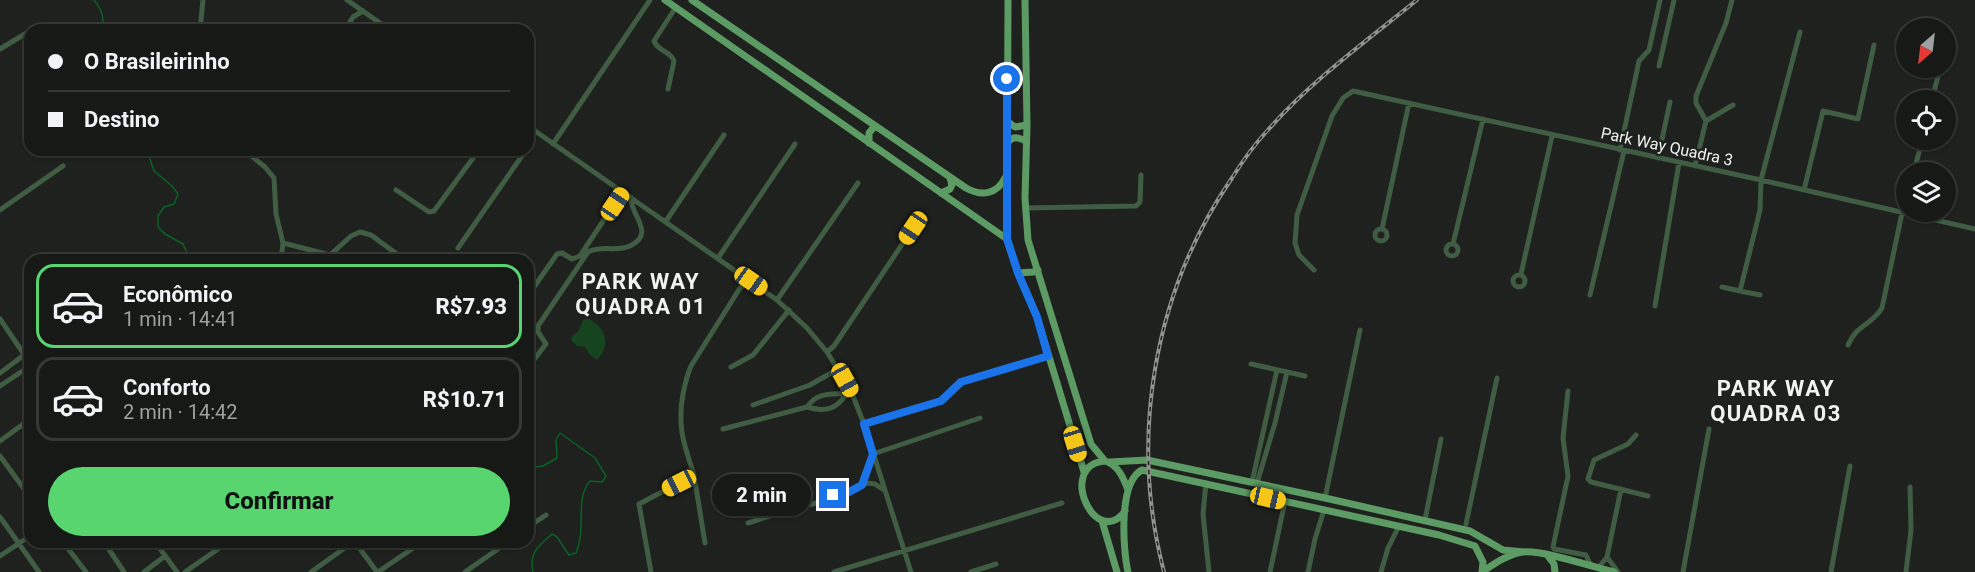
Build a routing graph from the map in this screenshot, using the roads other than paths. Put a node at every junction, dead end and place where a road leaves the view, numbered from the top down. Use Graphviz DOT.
graph roads {
  1 [pos="203,0"];
  2 [pos="347,0"];
  3 [pos="650,0"];
  4 [pos="665,0"];
  5 [pos="693,0"];
  6 [pos="1008,0"];
  7 [pos="1025,0"];
  8 [pos="1660,0"];
  9 [pos="1674,0"];
  10 [pos="1732,0"];
  11 [pos="354,5"];
  12 [pos="676,7"];
  13 [pos="363,11"];
  14 [pos="353,17"];
  15 [pos="720,18"];
  16 [pos="201,24"];
  17 [pos="349,24"];
  18 [pos="381,24"];
  19 [pos="730,26"];
  20 [pos="708,29"];
  21 [pos="1800,32"];
  22 [pos="24,34"];
  23 [pos="722,39"];
  24 [pos="1874,45"];
  25 [pos="0,49"];
  26 [pos="1659,66"];
  27 [pos="668,89"];
  28 [pos="1670,102"];
  29 [pos="1409,103"];
  30 [pos="1733,105"];
  31 [pos="861,116"];
  32 [pos="1483,119"];
  33 [pos="1706,121"];
  34 [pos="1008,122"];
  35 [pos="1027,125"];
  36 [pos="876,127"];
  37 [pos="851,128"];
  38 [pos="534,130"];
  39 [pos="724,135"];
  40 [pos="543,136"];
  41 [pos="1552,136"];
  42 [pos="1026,141"];
  43 [pos="1008,142"];
  44 [pos="534,143"];
  45 [pos="869,143"];
  46 [pos="553,144"];
  47 [pos="795,144"];
  48 [pos="1622,151"];
  49 [pos="251,156"];
  50 [pos="474,156"];
  51 [pos="523,156"];
  52 [pos="1658,158"];
  53 [pos="1679,163"];
  54 [pos="63,166"];
  55 [pos="1695,166"];
  56 [pos="1006,175"];
  57 [pos="1141,175"];
  58 [pos="950,178"];
  59 [pos="1761,180"];
  60 [pos="858,183"];
  61 [pos="396,190"];
  62 [pos="1804,190"];
  63 [pos="623,191"];
  64 [pos="941,193"];
  65 [pos="631,197"];
  66 [pos="1025,208"];
  67 [pos="1896,209"];
  68 [pos="0,210"];
  69 [pos="666,221"];
  70 [pos="1902,222"];
  71 [pos="1952,222"];
  72 [pos="1974,227"];
  73 [pos="913,228"];
  74 [pos="1382,229"];
  75 [pos="1007,239"];
  76 [pos="283,243"];
  77 [pos="1453,244"];
  78 [pos="458,248"];
  79 [pos="282,254"];
  80 [pos="326,254"];
  81 [pos="331,254"];
  82 [pos="397,254"];
  83 [pos="718,258"];
  84 [pos="1038,270"];
  85 [pos="1314,270"];
  86 [pos="739,273"];
  87 [pos="1018,273"];
  88 [pos="1521,274"];
  89 [pos="751,281"];
  90 [pos="1722,287"];
  91 [pos="534,288"];
  92 [pos="741,288"];
  93 [pos="1740,291"];
  94 [pos="1590,295"];
  95 [pos="1760,295"];
  96 [pos="777,300"];
  97 [pos="1655,306"];
  98 [pos="789,310"];
  99 [pos="0,321"];
  100 [pos="1360,330"];
  101 [pos="1848,345"];
  102 [pos="827,352"];
  103 [pos="24,355"];
  104 [pos="1048,356"];
  105 [pos="534,360"];
  106 [pos="1251,364"];
  107 [pos="731,367"];
  108 [pos="24,368"];
  109 [pos="838,369"];
  110 [pos="1277,370"];
  111 [pos="1287,372"];
  112 [pos="0,373"];
  113 [pos="1305,376"];
  114 [pos="1497,378"];
  115 [pos="1275,379"];
  116 [pos="1284,381"];
  117 [pos="0,386"];
  118 [pos="1568,391"];
  119 [pos="848,392"];
  120 [pos="753,405"];
  121 [pos="807,407"];
  122 [pos="980,418"];
  123 [pos="1265,422"];
  124 [pos="1275,423"];
  125 [pos="864,424"];
  126 [pos="22,425"];
  127 [pos="24,428"];
  128 [pos="723,429"];
  129 [pos="1709,429"];
  130 [pos="1636,435"];
  131 [pos="1441,439"];
  132 [pos="0,441"];
  133 [pos="873,454"];
  134 [pos="0,456"];
  135 [pos="1258,456"];
  136 [pos="1265,458"];
  137 [pos="1107,462"];
  138 [pos="1850,466"];
  139 [pos="1084,472"];
  140 [pos="694,475"];
  141 [pos="1254,482"];
  142 [pos="1206,483"];
  143 [pos="862,485"];
  144 [pos="1910,487"];
  145 [pos="24,488"];
  146 [pos="1621,489"];
  147 [pos="884,490"];
  148 [pos="1128,490"];
  149 [pos="1648,496"];
  150 [pos="1325,498"];
  151 [pos="1285,501"];
  152 [pos="1062,503"];
  153 [pos="1324,510"];
  154 [pos="1125,511"];
  155 [pos="546,515"];
  156 [pos="0,517"];
  157 [pos="1425,520"];
  158 [pos="1102,521"];
  159 [pos="534,523"];
  160 [pos="748,523"];
  161 [pos="1399,526"];
  162 [pos="1465,528"];
  163 [pos="24,540"];
  164 [pos="705,543"];
  165 [pos="19,544"];
  166 [pos="68,548"];
  167 [pos="108,548"];
  168 [pos="161,548"];
  169 [pos="219,548"];
  170 [pos="345,548"];
  171 [pos="359,548"];
  172 [pos="413,548"];
  173 [pos="499,548"];
  174 [pos="904,551"];
  175 [pos="1524,552"];
  176 [pos="0,556"];
  177 [pos="165,556"];
  178 [pos="1548,556"];
  179 [pos="1607,557"];
  180 [pos="996,564"];
  181 [pos="1594,567"];
  182 [pos="39,572"];
  183 [pos="86,572"];
  184 [pos="123,572"];
  185 [pos="144,572"];
  186 [pos="176,572"];
  187 [pos="185,572"];
  188 [pos="311,572"];
  189 [pos="378,572"];
  190 [pos="465,572"];
  191 [pos="651,572"];
  192 [pos="834,572"];
  193 [pos="911,572"];
  194 [pos="971,572"];
  195 [pos="1117,572"];
  196 [pos="1128,572"];
  197 [pos="1209,572"];
  198 [pos="1270,572"];
  199 [pos="1308,572"];
  200 [pos="1381,572"];
  201 [pos="1482,572"];
  202 [pos="1555,572"];
  203 [pos="1616,572"];
  204 [pos="1683,572"];
  205 [pos="1831,572"];
  206 [pos="1906,572"];
  1 -- 16 [label="street"];
  2 -- 11 [label="street"];
  3 -- 46 [label="street"];
  4 -- 12 [label="main road"];
  5 -- 15 [label="main road"];
  6 -- 34 [label="main road"];
  7 -- 35 [label="main road"];
  8 -- 48 [label="street"];
  9 -- 26 [label="street"];
  10 -- 33 [label="street"];
  11 -- 13 [label="street"];
  11 -- 14 [label="street"];
  12 -- 20 [label="main road"];
  12 -- 27 [label="street"];
  13 -- 14 [label="street"];
  13 -- 18 [label="street"];
  14 -- 17 [label="street"];
  15 -- 19 [label="main road"];
  15 -- 20 [label="main road"];
  19 -- 23 [label="main road"];
  19 -- 31 [label="main road"];
  20 -- 23 [label="main road"];
  21 -- 59 [label="street"];
  22 -- 25 [label="street"];
  23 -- 37 [label="main road"];
  24 -- 62 [label="street"];
  28 -- 52 [label="street"];
  29 -- 32 [label="street, Park Way Quadra 3"];
  29 -- 74 [label="street"];
  29 -- 85 [label="street, Park Way Quadra 3"];
  30 -- 33 [label="street"];
  31 -- 36 [label="main road"];
  31 -- 37 [label="main road"];
  32 -- 41 [label="street, Park Way Quadra 3"];
  32 -- 77 [label="street"];
  33 -- 55 [label="street"];
  34 -- 35 [label="main road"];
  34 -- 43 [label="main road"];
  35 -- 42 [label="main road"];
  36 -- 45 [label="main road"];
  36 -- 58 [label="main road"];
  37 -- 45 [label="main road"];
  38 -- 40 [label="street"];
  39 -- 69 [label="street"];
  40 -- 44 [label="street"];
  40 -- 46 [label="street"];
  41 -- 48 [label="street, Park Way Quadra 3"];
  41 -- 88 [label="street"];
  42 -- 43 [label="main road"];
  42 -- 66 [label="main road"];
  43 -- 56 [label="main road"];
  45 -- 64 [label="main road"];
  46 -- 63 [label="street"];
  47 -- 83 [label="street"];
  48 -- 52 [label="street, Park Way Quadra 3"];
  48 -- 94 [label="street"];
  49 -- 76 [label="street"];
  50 -- 61 [label="street"];
  51 -- 78 [label="street"];
  52 -- 53 [label="street, Park Way Quadra 3"];
  53 -- 55 [label="street, Park Way Quadra 3"];
  53 -- 97 [label="street"];
  54 -- 68 [label="street"];
  55 -- 59 [label="street, Park Way Quadra 3"];
  56 -- 58 [label="main road"];
  56 -- 75 [label="main road"];
  57 -- 66 [label="street"];
  58 -- 64 [label="main road"];
  59 -- 62 [label="street, Park Way Quadra 3"];
  59 -- 93 [label="street"];
  60 -- 96 [label="street"];
  62 -- 67 [label="street, Park Way Quadra 3"];
  63 -- 65 [label="street"];
  63 -- 91 [label="street"];
  64 -- 75 [label="main road"];
  65 -- 69 [label="street"];
  65 -- 105 [label="street"];
  66 -- 84 [label="main road"];
  69 -- 83 [label="street"];
  70 -- 101 [label="street"];
  71 -- 72 [label="street, Park Way Quadra 3"];
  73 -- 102 [label="street"];
  75 -- 87 [label="main road"];
  76 -- 79 [label="street"];
  76 -- 80 [label="street"];
  81 -- 82 [label="street"];
  83 -- 86 [label="street"];
  84 -- 87 [label="main road"];
  84 -- 137 [label="main road"];
  86 -- 89 [label="street"];
  86 -- 92 [label="street"];
  87 -- 104 [label="main road"];
  89 -- 92 [label="street"];
  89 -- 96 [label="street"];
  90 -- 93 [label="street"];
  92 -- 140 [label="street"];
  93 -- 95 [label="street"];
  96 -- 98 [label="street"];
  98 -- 102 [label="street"];
  98 -- 107 [label="street"];
  99 -- 103 [label="street"];
  100 -- 150 [label="street"];
  102 -- 109 [label="street"];
  103 -- 112 [label="street"];
  104 -- 125 [label="street"];
  104 -- 139 [label="main road"];
  106 -- 110 [label="street"];
  108 -- 117 [label="street"];
  109 -- 119 [label="street"];
  109 -- 120 [label="street"];
  110 -- 111 [label="street"];
  110 -- 115 [label="street"];
  111 -- 113 [label="street"];
  111 -- 116 [label="street"];
  114 -- 162 [label="street"];
  115 -- 116 [label="street"];
  115 -- 123 [label="street"];
  116 -- 124 [label="street"];
  118 -- 181 [label="street"];
  119 -- 121 [label="street"];
  119 -- 121 [label="street"];
  119 -- 125 [label="street"];
  121 -- 128 [label="street"];
  122 -- 133 [label="street"];
  123 -- 124 [label="street"];
  123 -- 135 [label="street"];
  124 -- 136 [label="street"];
  125 -- 133 [label="street"];
  126 -- 127 [label="street"];
  126 -- 132 [label="street"];
  129 -- 204 [label="street"];
  130 -- 146 [label="street"];
  131 -- 157 [label="street"];
  133 -- 143 [label="street"];
  133 -- 147 [label="street"];
  134 -- 145 [label="street"];
  135 -- 136 [label="street"];
  135 -- 141 [label="street"];
  136 -- 141 [label="street"];
  137 -- 139 [label="main road"];
  137 -- 141 [label="main road"];
  137 -- 148 [label="main road"];
  138 -- 205 [label="street"];
  139 -- 158 [label="main road"];
  140 -- 164 [label="street"];
  140 -- 191 [label="street"];
  141 -- 150 [label="main road"];
  142 -- 148 [label="main road"];
  142 -- 151 [label="main road"];
  142 -- 197 [label="street"];
  143 -- 147 [label="street"];
  143 -- 160 [label="street"];
  144 -- 206 [label="street"];
  146 -- 149 [label="street"];
  146 -- 179 [label="street"];
  147 -- 174 [label="street"];
  148 -- 154 [label="main road"];
  150 -- 157 [label="main road"];
  151 -- 153 [label="main road"];
  151 -- 198 [label="street"];
  152 -- 174 [label="street"];
  153 -- 161 [label="main road"];
  153 -- 199 [label="street"];
  154 -- 158 [label="main road"];
  154 -- 196 [label="main road"];
  155 -- 159 [label="street"];
  156 -- 165 [label="street"];
  157 -- 162 [label="main road"];
  158 -- 195 [label="main road"];
  161 -- 200 [label="street"];
  161 -- 201 [label="main road"];
  162 -- 175 [label="main road"];
  163 -- 165 [label="street"];
  165 -- 176 [label="street"];
  165 -- 182 [label="street"];
  166 -- 183 [label="street"];
  167 -- 184 [label="street"];
  168 -- 177 [label="street"];
  169 -- 187 [label="street"];
  170 -- 188 [label="street"];
  171 -- 189 [label="street"];
  172 -- 189 [label="street"];
  173 -- 190 [label="street"];
  174 -- 192 [label="street"];
  174 -- 193 [label="street"];
  175 -- 178 [label="main road"];
  175 -- 201 [label="main road"];
  177 -- 185 [label="street"];
  177 -- 186 [label="street"];
  178 -- 181 [label="main road"];
  178 -- 202 [label="main road"];
  179 -- 181 [label="street"];
  179 -- 203 [label="street"];
  180 -- 194 [label="street"];
  181 -- 203 [label="main road"];
}
